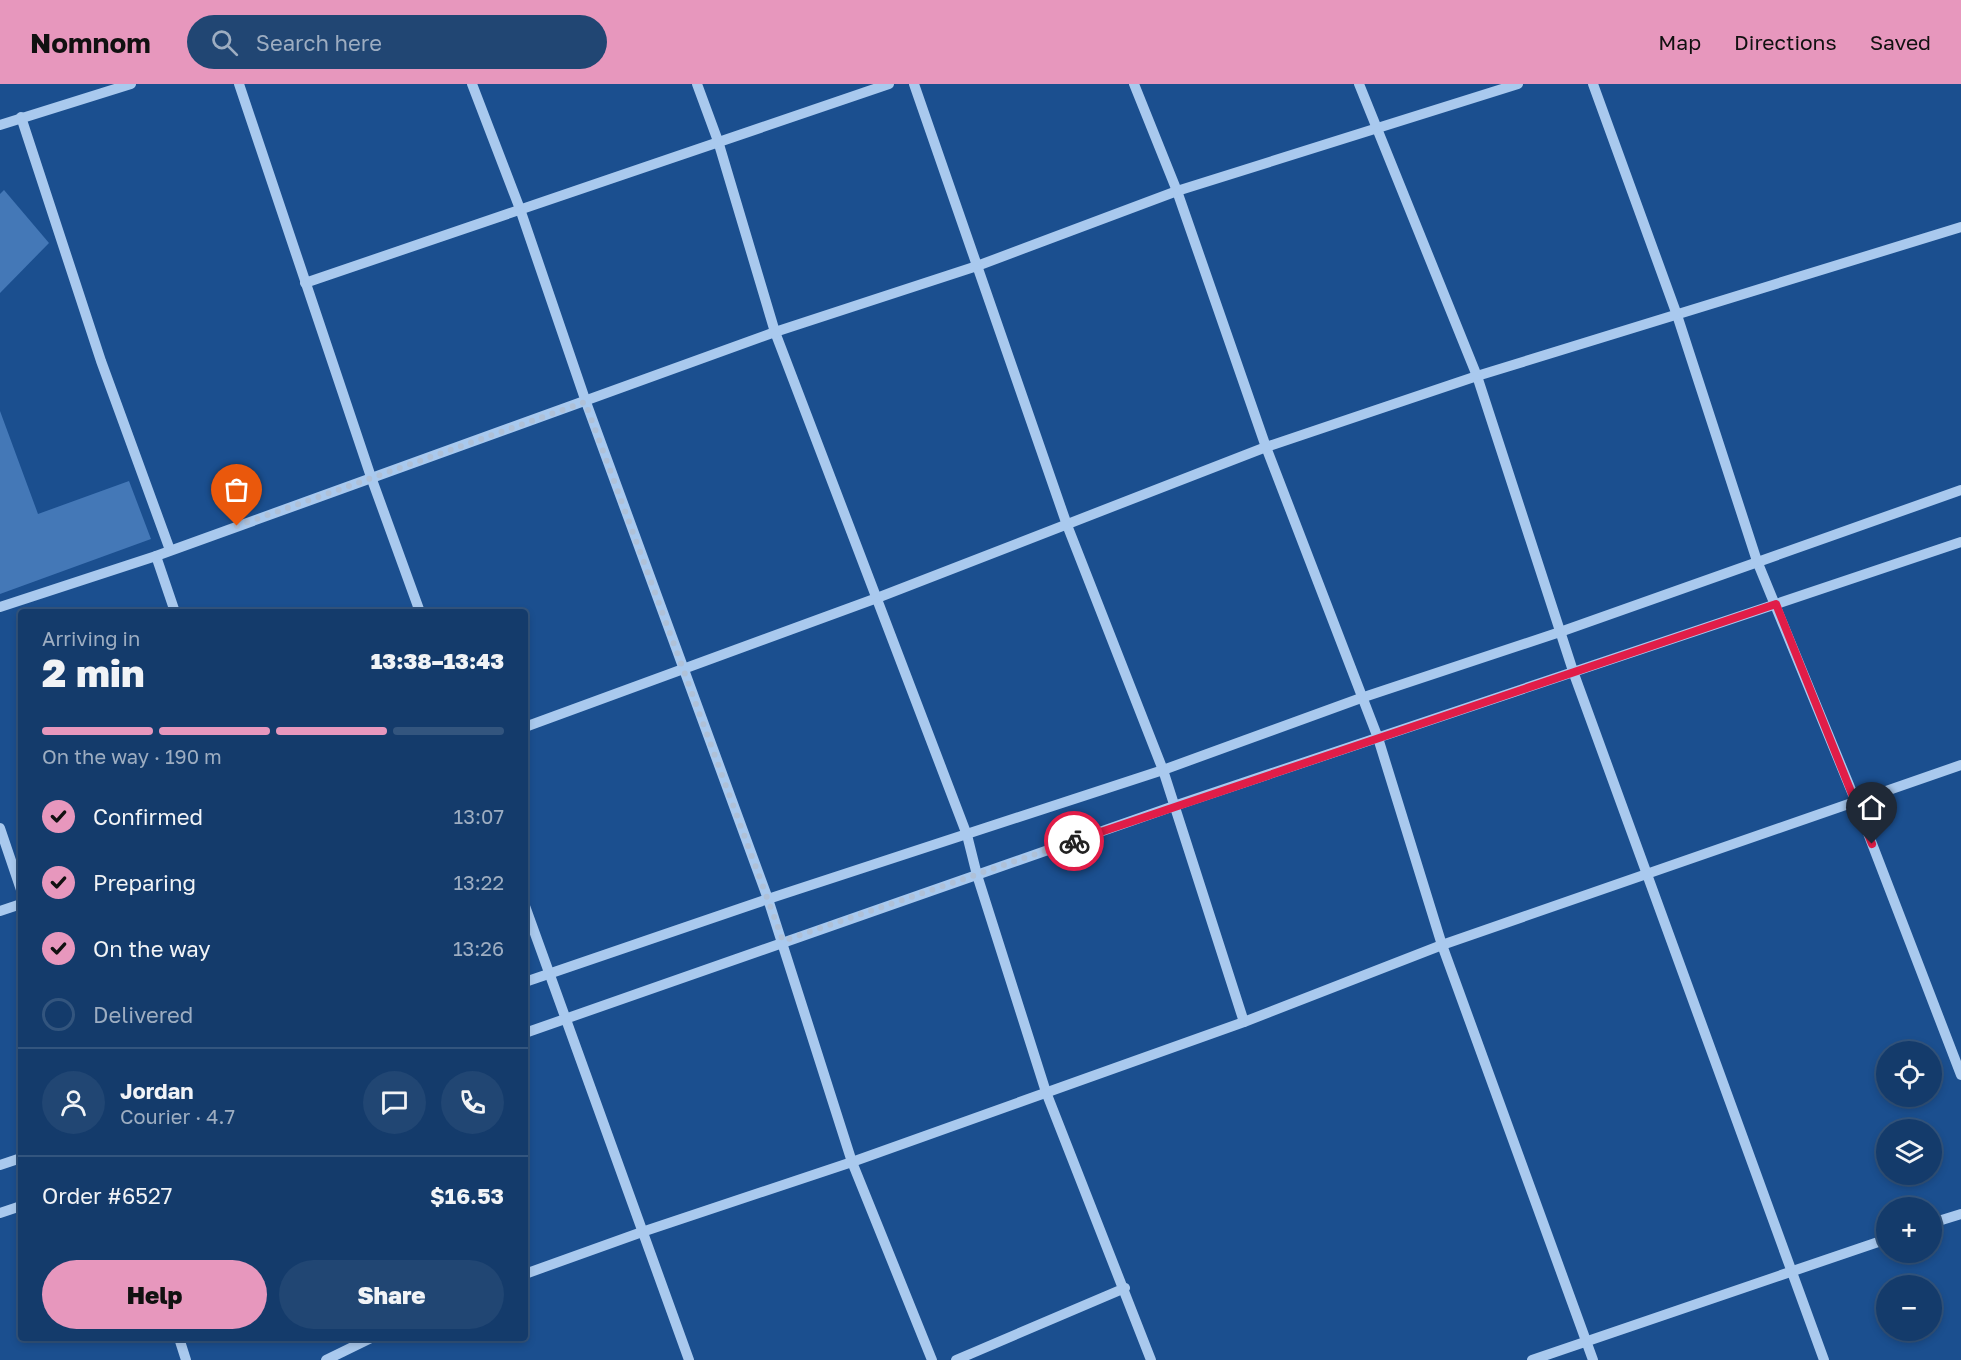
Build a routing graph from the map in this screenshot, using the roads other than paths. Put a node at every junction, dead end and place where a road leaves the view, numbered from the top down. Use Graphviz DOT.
graph roads {
  1 [pos="131,84"];
  2 [pos="239,84"];
  3 [pos="472,84"];
  4 [pos="697,84"];
  5 [pos="889,84"];
  6 [pos="914,84"];
  7 [pos="1134,84"];
  8 [pos="1359,84"];
  9 [pos="1518,84"];
  10 [pos="1593,84"];
  11 [pos="21,117"];
  12 [pos="0,125"];
  13 [pos="1375,128"];
  14 [pos="718,141"];
  15 [pos="1177,191"];
  16 [pos="520,209"];
  17 [pos="1961,226"];
  18 [pos="977,266"];
  19 [pos="305,283"];
  20 [pos="1677,315"];
  21 [pos="775,332"];
  22 [pos="1477,376"];
  23 [pos="585,402"];
  24 [pos="1266,447"];
  25 [pos="370,477"];
  26 [pos="1961,490"];
  27 [pos="1067,525"];
  28 [pos="1961,542"];
  29 [pos="170,550"];
  30 [pos="156,556"];
  31 [pos="1757,561"];
  32 [pos="877,598"];
  33 [pos="1776,604"];
  34 [pos="0,607"];
  35 [pos="175,609"];
  36 [pos="419,609"];
  37 [pos="1560,632"];
  38 [pos="685,670"];
  39 [pos="1574,674"];
  40 [pos="1361,698"];
  41 [pos="528,725"];
  42 [pos="1378,738"];
  43 [pos="1961,765"];
  44 [pos="1163,770"];
  45 [pos="1856,802"];
  46 [pos="1174,806"];
  47 [pos="0,828"];
  48 [pos="967,835"];
  49 [pos="1647,873"];
  50 [pos="977,875"];
  51 [pos="18,881"];
  52 [pos="768,899"];
  53 [pos="18,905"];
  54 [pos="0,911"];
  55 [pos="528,914"];
  56 [pos="783,941"];
  57 [pos="1442,945"];
  58 [pos="549,974"];
  59 [pos="528,981"];
  60 [pos="565,1019"];
  61 [pos="1244,1022"];
  62 [pos="528,1032"];
  63 [pos="1961,1076"];
  64 [pos="1046,1092"];
  65 [pos="18,1159"];
  66 [pos="852,1162"];
  67 [pos="0,1166"];
  68 [pos="18,1207"];
  69 [pos="0,1213"];
  70 [pos="1961,1214"];
  71 [pos="1942,1220"];
  72 [pos="642,1232"];
  73 [pos="1876,1243"];
  74 [pos="1791,1271"];
  75 [pos="528,1273"];
  76 [pos="1125,1288"];
  77 [pos="180,1341"];
  78 [pos="365,1341"];
  79 [pos="1586,1342"];
  80 [pos="186,1360"];
  81 [pos="326,1360"];
  82 [pos="689,1360"];
  83 [pos="932,1360"];
  84 [pos="956,1360"];
  85 [pos="1150,1360"];
  86 [pos="1532,1360"];
  87 [pos="1593,1360"];
  88 [pos="1824,1360"];
  1 -- 11 [label="street"];
  2 -- 19 [label="street"];
  3 -- 16 [label="street"];
  4 -- 14 [label="street"];
  5 -- 14 [label="street"];
  6 -- 18 [label="street"];
  7 -- 15 [label="street"];
  8 -- 13 [label="street"];
  9 -- 13 [label="street"];
  10 -- 20 [label="street"];
  11 -- 12 [label="street"];
  11 -- 29 [label="street"];
  13 -- 15 [label="street"];
  13 -- 22 [label="street"];
  14 -- 16 [label="street"];
  14 -- 21 [label="street"];
  15 -- 18 [label="street"];
  15 -- 24 [label="street"];
  16 -- 19 [label="street"];
  16 -- 23 [label="street"];
  17 -- 20 [label="street"];
  18 -- 21 [label="street"];
  18 -- 27 [label="street"];
  19 -- 25 [label="street"];
  20 -- 22 [label="street"];
  20 -- 31 [label="street"];
  21 -- 23 [label="street"];
  21 -- 32 [label="street"];
  22 -- 24 [label="street"];
  22 -- 37 [label="street"];
  23 -- 25 [label="street"];
  23 -- 38 [label="street"];
  24 -- 27 [label="street"];
  24 -- 40 [label="street"];
  25 -- 29 [label="street"];
  25 -- 36 [label="street"];
  26 -- 31 [label="street"];
  27 -- 32 [label="street"];
  27 -- 44 [label="street"];
  28 -- 33 [label="street"];
  29 -- 30 [label="street"];
  30 -- 34 [label="street"];
  30 -- 35 [label="street"];
  31 -- 33 [label="street"];
  31 -- 37 [label="street"];
  32 -- 38 [label="street"];
  32 -- 48 [label="street"];
  33 -- 39 [label="street"];
  33 -- 45 [label="street"];
  37 -- 39 [label="street"];
  37 -- 40 [label="street"];
  38 -- 41 [label="street"];
  38 -- 52 [label="street"];
  39 -- 42 [label="street"];
  39 -- 49 [label="street"];
  40 -- 42 [label="street"];
  40 -- 44 [label="street"];
  42 -- 46 [label="street"];
  42 -- 57 [label="street"];
  43 -- 45 [label="street"];
  44 -- 46 [label="street"];
  44 -- 48 [label="street"];
  45 -- 49 [label="street"];
  45 -- 63 [label="street"];
  46 -- 50 [label="street"];
  46 -- 61 [label="street"];
  47 -- 51 [label="street"];
  48 -- 50 [label="street"];
  48 -- 52 [label="street"];
  49 -- 57 [label="street"];
  49 -- 74 [label="street"];
  50 -- 56 [label="street"];
  50 -- 64 [label="street"];
  52 -- 56 [label="street"];
  52 -- 58 [label="street"];
  53 -- 54 [label="street"];
  55 -- 58 [label="street"];
  56 -- 60 [label="street"];
  56 -- 66 [label="street"];
  57 -- 61 [label="street"];
  57 -- 79 [label="street"];
  58 -- 59 [label="street"];
  58 -- 60 [label="street"];
  60 -- 62 [label="street"];
  60 -- 72 [label="street"];
  61 -- 64 [label="street"];
  64 -- 66 [label="street"];
  64 -- 76 [label="street"];
  65 -- 67 [label="street"];
  66 -- 72 [label="street"];
  66 -- 83 [label="street"];
  68 -- 69 [label="street"];
  70 -- 71 [label="street"];
  72 -- 75 [label="street"];
  72 -- 82 [label="street"];
  73 -- 74 [label="street"];
  74 -- 79 [label="street"];
  74 -- 88 [label="street"];
  76 -- 84 [label="street"];
  76 -- 85 [label="street"];
  77 -- 80 [label="street"];
  78 -- 81 [label="street"];
  79 -- 86 [label="street"];
  79 -- 87 [label="street"];
}
